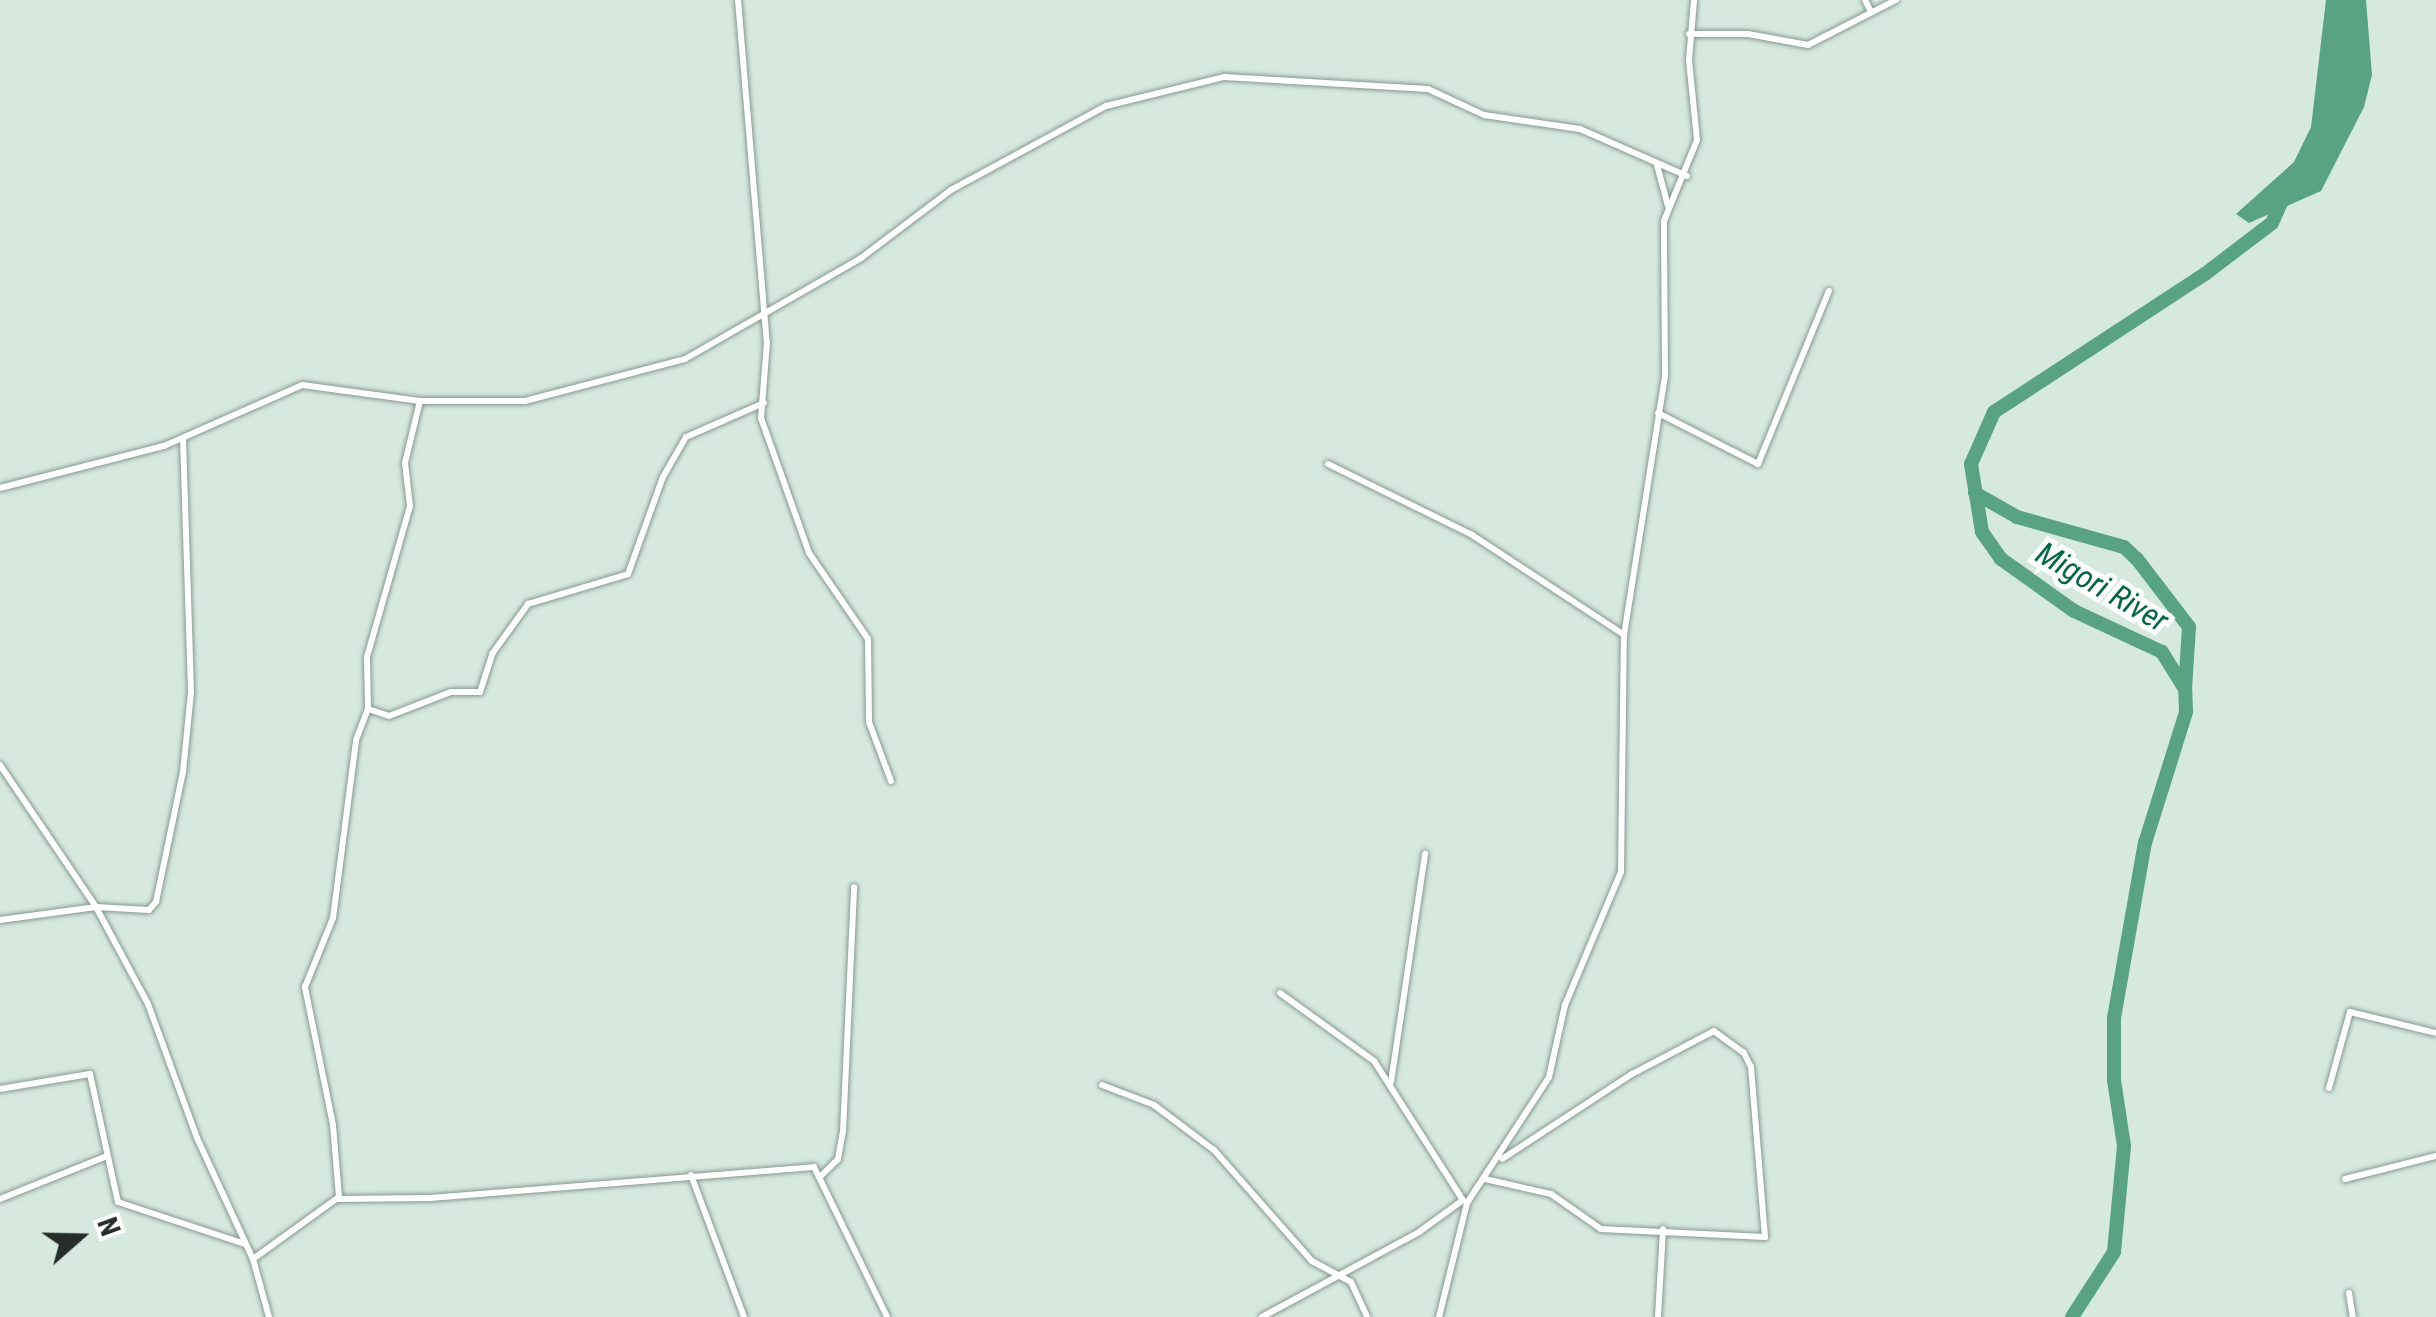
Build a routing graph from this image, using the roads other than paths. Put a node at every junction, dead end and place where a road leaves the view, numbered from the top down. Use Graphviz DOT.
graph roads {
  1 [pos="738,0"];
  2 [pos="1694,0"];
  3 [pos="1866,0"];
  4 [pos="1896,0"];
  5 [pos="1871,12"];
  6 [pos="1689,34"];
  7 [pos="1657,165"];
  8 [pos="1687,176"];
  9 [pos="1668,207"];
  10 [pos="1829,291"];
  11 [pos="764,314"];
  12 [pos="420,401"];
  13 [pos="766,402"];
  14 [pos="1658,413"];
  15 [pos="183,438"];
  16 [pos="1328,464"];
  17 [pos="0,488"];
  18 [pos="1624,635"];
  19 [pos="368,709"];
  20 [pos="0,765"];
  21 [pos="891,781"];
  22 [pos="1425,854"];
  23 [pos="854,887"];
  24 [pos="96,907"];
  25 [pos="0,920"];
  26 [pos="1280,993"];
  27 [pos="2436,1033"];
  28 [pos="1391,1083"];
  29 [pos="1102,1085"];
  30 [pos="2329,1088"];
  31 [pos="0,1089"];
  32 [pos="107,1156"];
  33 [pos="2436,1156"];
  34 [pos="1500,1160"];
  35 [pos="691,1175"];
  36 [pos="821,1176"];
  37 [pos="1485,1179"];
  38 [pos="2345,1179"];
  39 [pos="1476,1191"];
  40 [pos="0,1199"];
  41 [pos="338,1199"];
  42 [pos="1463,1200"];
  43 [pos="1663,1228"];
  44 [pos="246,1244"];
  45 [pos="253,1258"];
  46 [pos="1338,1274"];
  47 [pos="2349,1293"];
  48 [pos="270,1317"];
  49 [pos="744,1317"];
  50 [pos="886,1317"];
  51 [pos="1262,1317"];
  52 [pos="1367,1317"];
  53 [pos="1439,1317"];
  54 [pos="1658,1317"];
  55 [pos="2352,1317"];
  1 -- 11 [label="street"];
  2 -- 6 [label="street"];
  3 -- 5 [label="street"];
  4 -- 5 [label="street"];
  5 -- 6 [label="street"];
  6 -- 8 [label="street"];
  7 -- 8 [label="street"];
  7 -- 9 [label="street"];
  7 -- 11 [label="street"];
  8 -- 9 [label="street"];
  9 -- 14 [label="street"];
  10 -- 14 [label="street"];
  11 -- 12 [label="street"];
  11 -- 13 [label="street"];
  12 -- 15 [label="street"];
  12 -- 19 [label="street"];
  13 -- 19 [label="street"];
  13 -- 21 [label="street"];
  14 -- 18 [label="street"];
  15 -- 17 [label="street"];
  15 -- 24 [label="street"];
  16 -- 18 [label="street"];
  18 -- 34 [label="street"];
  19 -- 41 [label="street"];
  20 -- 24 [label="street"];
  22 -- 28 [label="street"];
  23 -- 36 [label="street"];
  24 -- 25 [label="street"];
  24 -- 44 [label="street"];
  26 -- 28 [label="street"];
  27 -- 30 [label="street"];
  28 -- 42 [label="street"];
  29 -- 46 [label="street"];
  31 -- 32 [label="street"];
  32 -- 40 [label="street"];
  32 -- 44 [label="street"];
  33 -- 38 [label="street"];
  34 -- 37 [label="street"];
  34 -- 43 [label="street"];
  35 -- 36 [label="street"];
  35 -- 41 [label="street"];
  35 -- 49 [label="street"];
  36 -- 50 [label="street"];
  37 -- 39 [label="street"];
  37 -- 43 [label="street"];
  39 -- 42 [label="street"];
  39 -- 53 [label="street"];
  41 -- 45 [label="street"];
  42 -- 46 [label="street"];
  43 -- 54 [label="street"];
  44 -- 45 [label="street"];
  45 -- 48 [label="street"];
  46 -- 51 [label="street"];
  46 -- 52 [label="street"];
  47 -- 55 [label="street"];
}
